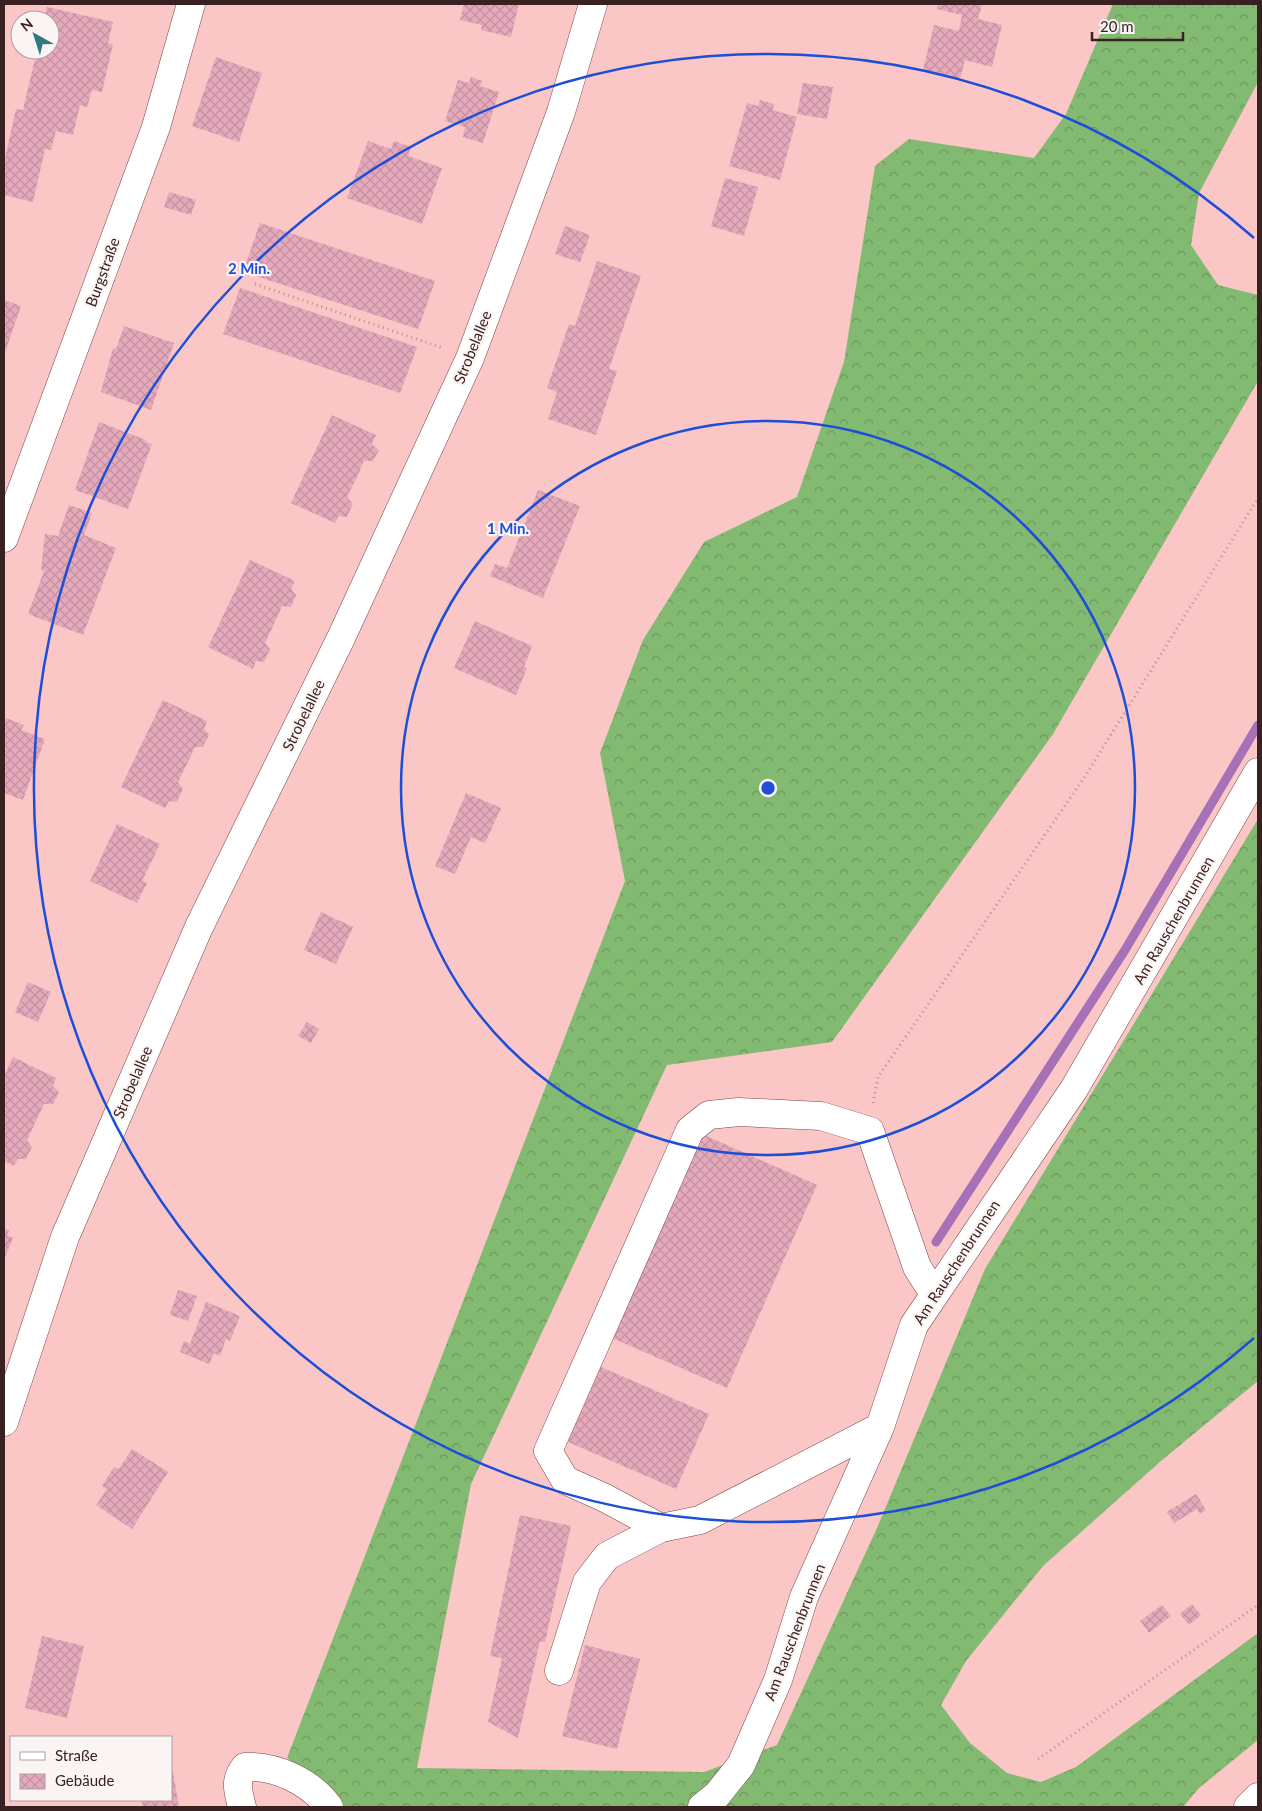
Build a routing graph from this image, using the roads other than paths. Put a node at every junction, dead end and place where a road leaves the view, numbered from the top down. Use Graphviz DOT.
graph roads {
  1 [pos="192,4"];
  2 [pos="593,4"];
  3 [pos="4,538"];
  4 [pos="1258,772"];
  5 [pos="934,1294"];
  6 [pos="4,1422"];
  7 [pos="880,1427"];
  8 [pos="661,1528"];
  9 [pos="559,1671"];
  10 [pos="1258,1797"];
  11 [pos="242,1807"];
  12 [pos="329,1807"];
  13 [pos="702,1807"];
  14 [pos="1248,1807"];
  1 -- 3 [label="street, Burgstraße"];
  2 -- 6 [label="street, Strobelallee"];
  4 -- 5 [label="street, Am Rauschenbrunnen"];
  5 -- 7 [label="street, Am Rauschenbrunnen"];
  5 -- 8 [label="street"];
  7 -- 8 [label="street"];
  7 -- 13 [label="street, Am Rauschenbrunnen"];
  8 -- 9 [label="street"];
  10 -- 14 [label="street"];
  11 -- 12 [label="street"];
}
